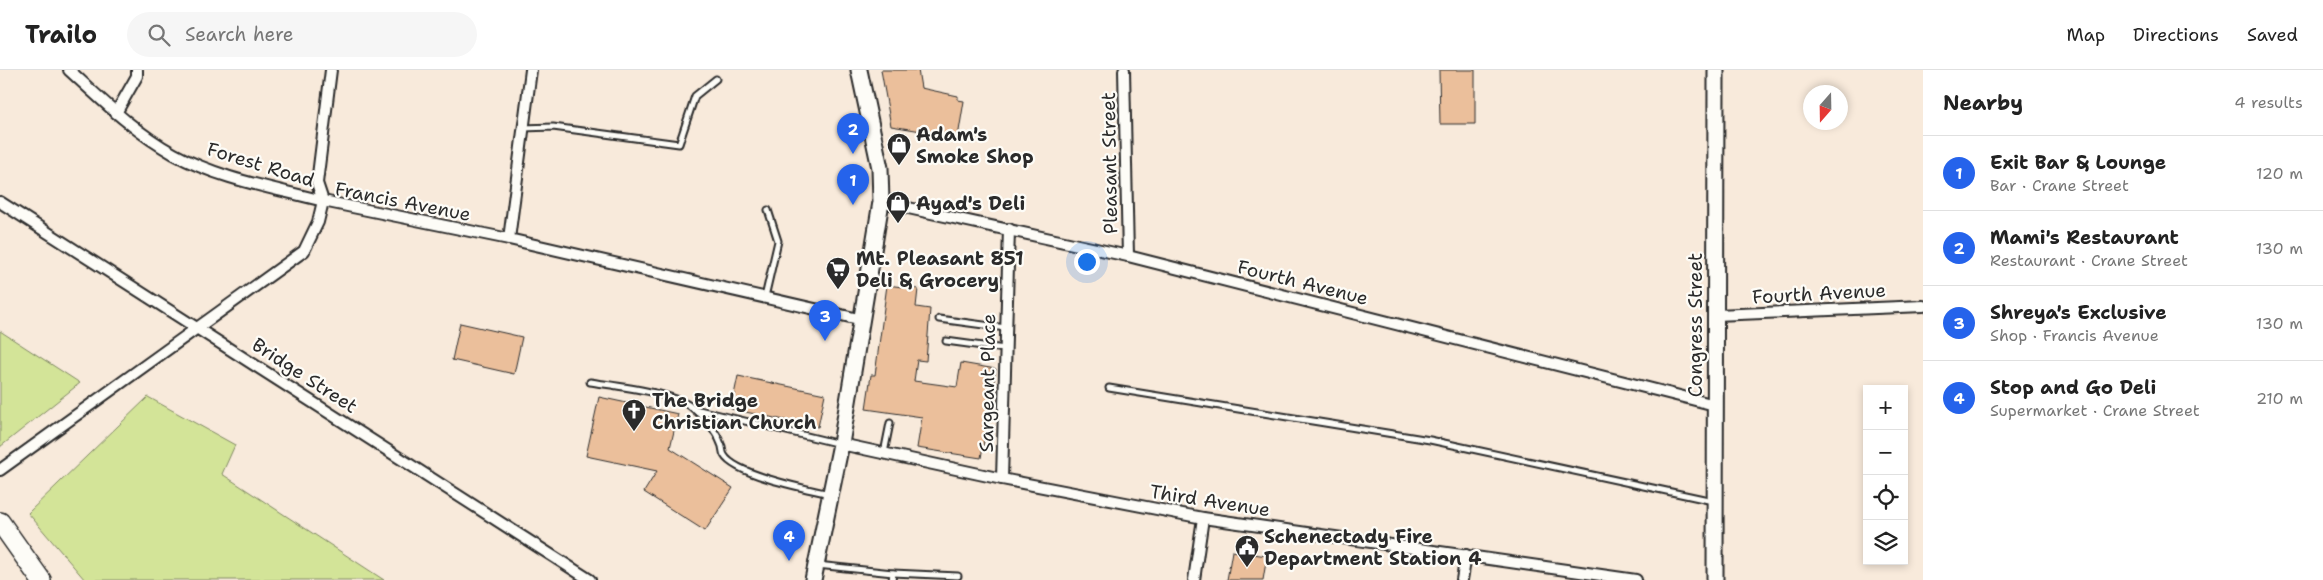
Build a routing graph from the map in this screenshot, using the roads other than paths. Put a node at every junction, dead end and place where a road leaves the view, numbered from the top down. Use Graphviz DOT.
graph roads {
  1 [pos="69,70"];
  2 [pos="137,70"];
  3 [pos="331,70"];
  4 [pos="531,70"];
  5 [pos="859,70"];
  6 [pos="1124,70"];
  7 [pos="1716,70"];
  8 [pos="716,79"];
  9 [pos="116,113"];
  10 [pos="523,128"];
  11 [pos="0,202"];
  12 [pos="323,202"];
  13 [pos="881,202"];
  14 [pos="768,210"];
  15 [pos="1009,228"];
  16 [pos="509,239"];
  17 [pos="1128,256"];
  18 [pos="765,298"];
  19 [pos="1923,306"];
  20 [pos="1716,315"];
  21 [pos="939,319"];
  22 [pos="863,320"];
  23 [pos="199,328"];
  24 [pos="1006,328"];
  25 [pos="946,341"];
  26 [pos="1006,349"];
  27 [pos="590,382"];
  28 [pos="1110,388"];
  29 [pos="1715,405"];
  30 [pos="693,409"];
  31 [pos="890,423"];
  32 [pos="841,444"];
  33 [pos="884,453"];
  34 [pos="0,470"];
  35 [pos="1002,479"];
  36 [pos="831,494"];
  37 [pos="1715,501"];
  38 [pos="1203,518"];
  39 [pos="0,522"];
  40 [pos="1466,555"];
  41 [pos="815,573"];
  42 [pos="893,573"];
  43 [pos="958,576"];
  44 [pos="41,580"];
  45 [pos="590,580"];
  46 [pos="892,580"];
  47 [pos="1194,580"];
  48 [pos="1462,580"];
  49 [pos="1636,580"];
  50 [pos="1715,580"];
  1 -- 9 [label="street, Forest Road"];
  2 -- 9 [label="street"];
  3 -- 12 [label="street"];
  4 -- 10 [label="street"];
  5 -- 13 [label="street"];
  6 -- 17 [label="street, Pleasant Street"];
  7 -- 20 [label="street, Congress Street"];
  8 -- 10 [label="lane"];
  9 -- 12 [label="street, Forest Road"];
  10 -- 16 [label="street"];
  11 -- 23 [label="street, Bridge Street"];
  12 -- 16 [label="street, Francis Avenue"];
  12 -- 23 [label="street, Francis Avenue"];
  13 -- 15 [label="street, Fourth Avenue"];
  13 -- 22 [label="street"];
  14 -- 18 [label="lane"];
  15 -- 17 [label="street, Fourth Avenue"];
  15 -- 24 [label="street, Sargeant Place"];
  16 -- 18 [label="street, Francis Avenue"];
  17 -- 29 [label="street, Fourth Avenue"];
  18 -- 22 [label="street, Francis Avenue"];
  19 -- 20 [label="street, Fourth Avenue"];
  20 -- 29 [label="street, Congress Street"];
  21 -- 24 [label="lane"];
  22 -- 32 [label="street"];
  23 -- 34 [label="street, Francis Avenue"];
  23 -- 45 [label="street, Bridge Street"];
  24 -- 26 [label="street, Sargeant Place"];
  25 -- 26 [label="lane"];
  26 -- 35 [label="street, Sargeant Place"];
  27 -- 30 [label="lane"];
  28 -- 37 [label="lane"];
  29 -- 37 [label="street, Congress Street"];
  30 -- 32 [label="lane"];
  30 -- 36 [label="lane"];
  31 -- 33 [label="lane"];
  32 -- 33 [label="street, Third Avenue"];
  32 -- 36 [label="street"];
  33 -- 35 [label="street, Third Avenue"];
  35 -- 38 [label="street, Third Avenue"];
  36 -- 41 [label="street"];
  37 -- 50 [label="street, Congress Street"];
  38 -- 40 [label="street, Third Avenue"];
  38 -- 47 [label="street"];
  39 -- 44 [label="highway"];
  40 -- 48 [label="street"];
  40 -- 49 [label="street, Third Avenue"];
  41 -- 42 [label="lane"];
  42 -- 43 [label="lane"];
  42 -- 46 [label="lane"];
}
